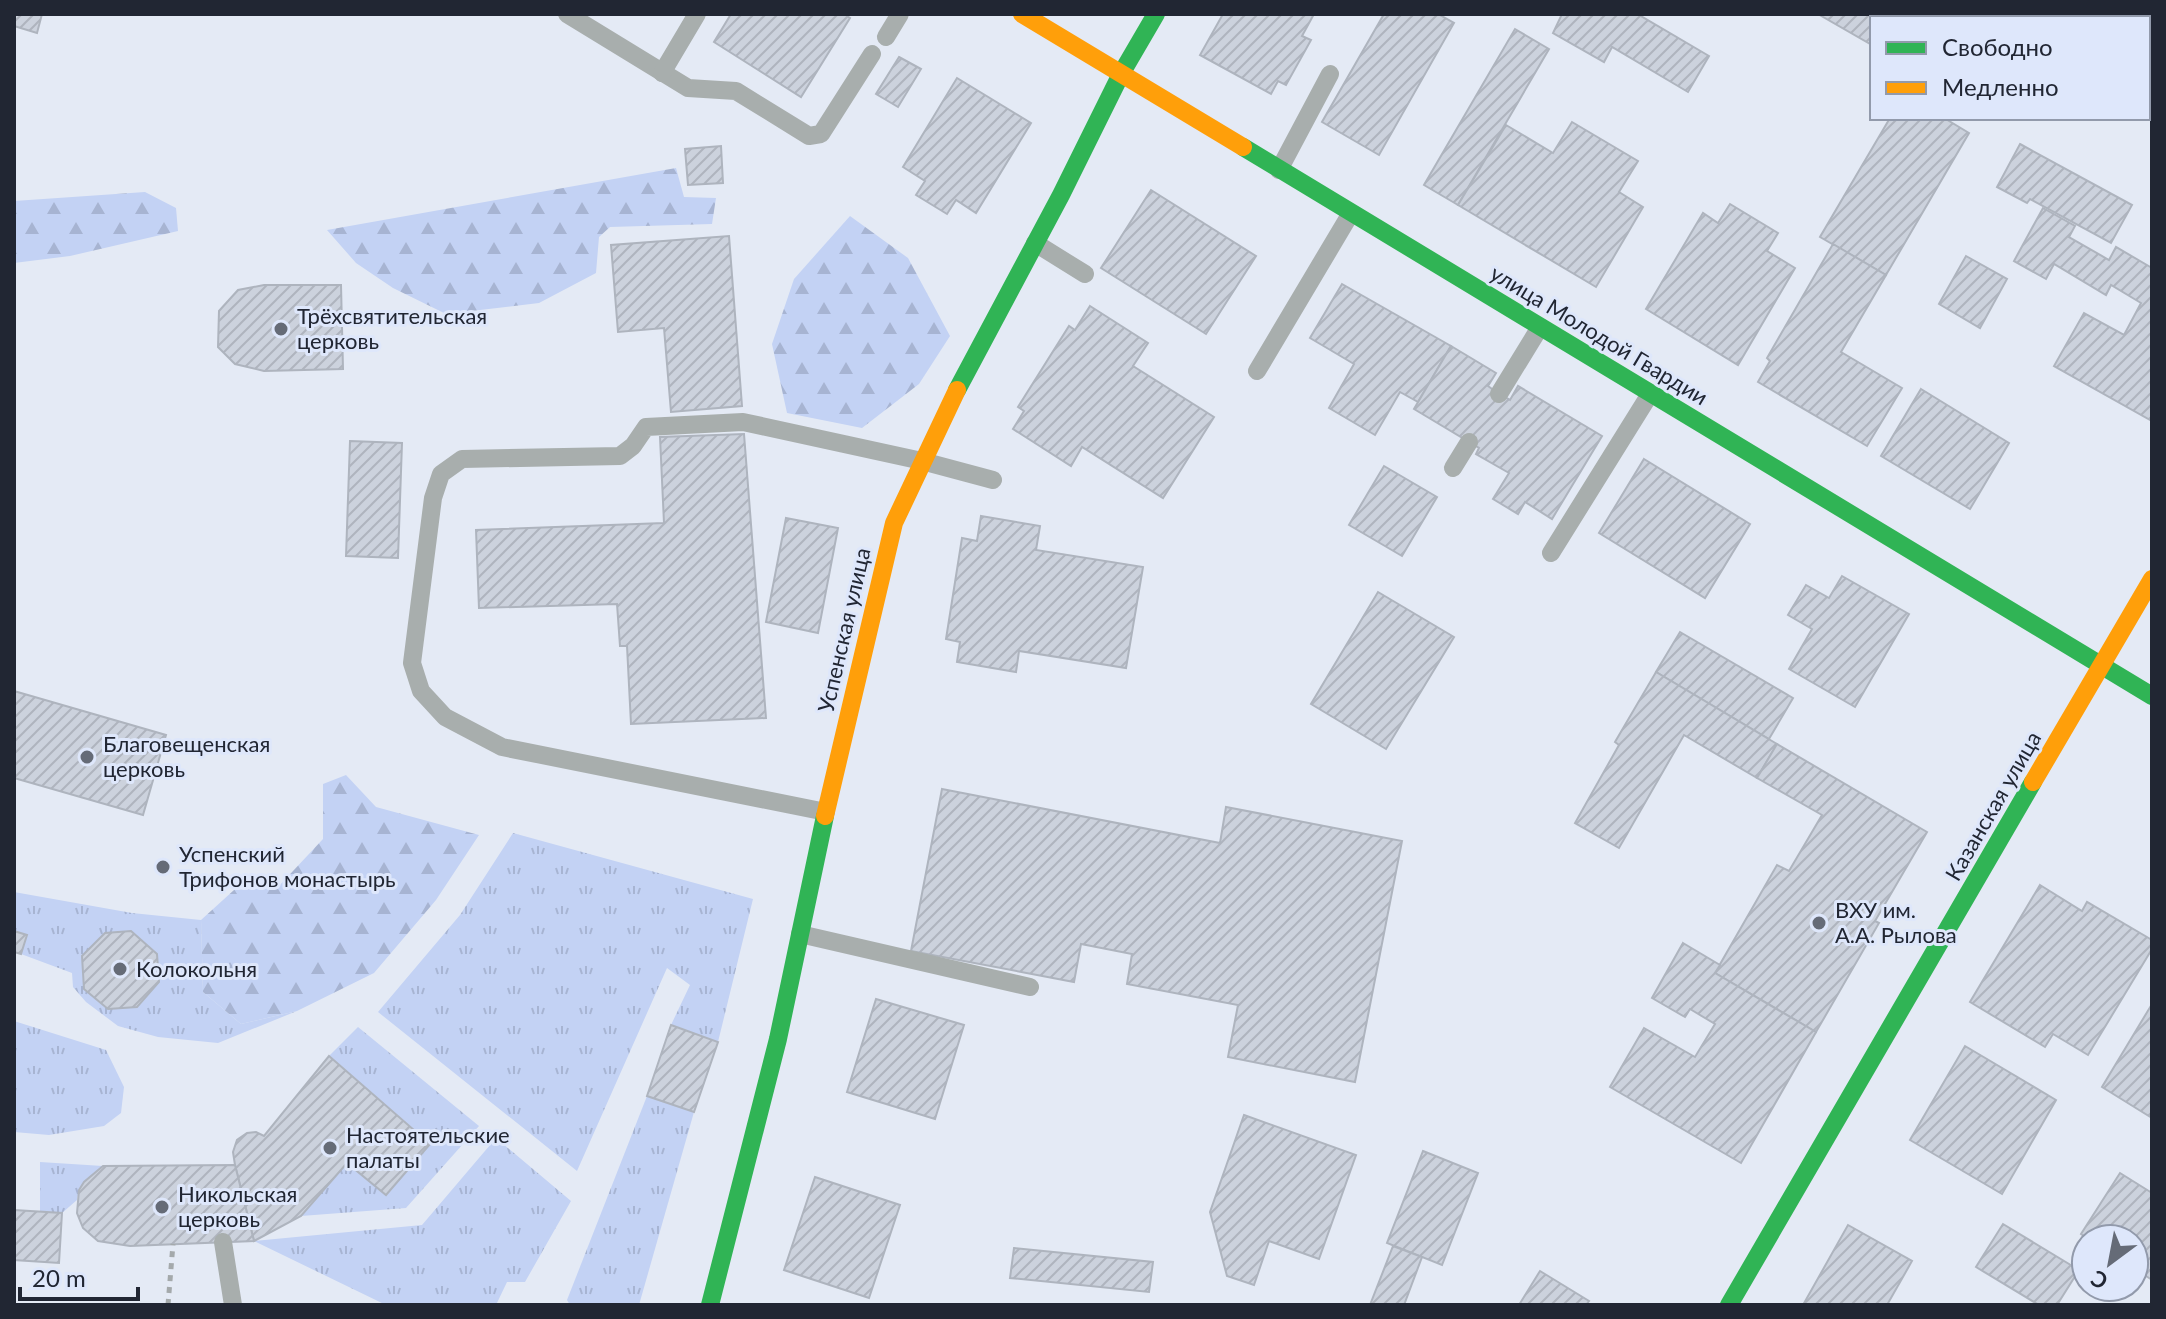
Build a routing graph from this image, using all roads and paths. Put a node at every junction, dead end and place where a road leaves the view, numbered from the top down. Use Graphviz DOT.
graph roads {
  1 [pos="567,14"];
  2 [pos="697,14"];
  3 [pos="900,14"];
  4 [pos="1022,14"];
  5 [pos="1156,14"];
  6 [pos="886,37"];
  7 [pos="872,54"];
  8 [pos="662,73"];
  9 [pos="1121,74"];
  10 [pos="1330,74"];
  11 [pos="1279,170"];
  12 [pos="1351,213"];
  13 [pos="1035,243"];
  14 [pos="1085,274"];
  15 [pos="1540,327"];
  16 [pos="1257,371"];
  17 [pos="1499,394"];
  18 [pos="1650,394"];
  19 [pos="1469,442"];
  20 [pos="922,461"];
  21 [pos="1453,468"];
  22 [pos="993,480"];
  23 [pos="1551,553"];
  24 [pos="2152,579"];
  25 [pos="2102,667"];
  26 [pos="2152,696"];
  27 [pos="826,812"];
  28 [pos="800,934"];
  29 [pos="1030,987"];
  30 [pos="223,1242"];
  31 [pos="173,1244"];
  32 [pos="168,1305"];
  33 [pos="233,1305"];
  34 [pos="710,1305"];
  35 [pos="1729,1305"];
  1 -- 8 [label="lane"];
  2 -- 8 [label="lane"];
  3 -- 6 [label="lane"];
  4 -- 9 [label="street, улица Молодой Гвардии"];
  5 -- 9 [label="street, Успенская улица"];
  7 -- 8 [label="lane"];
  9 -- 11 [label="street, улица Молодой Гвардии"];
  9 -- 13 [label="street, Успенская улица"];
  10 -- 11 [label="lane"];
  11 -- 12 [label="street, улица Молодой Гвардии"];
  12 -- 15 [label="street, улица Молодой Гвардии"];
  12 -- 16 [label="lane"];
  13 -- 14 [label="lane"];
  13 -- 20 [label="street, Успенская улица"];
  15 -- 17 [label="lane"];
  15 -- 18 [label="street, улица Молодой Гвардии"];
  18 -- 23 [label="lane"];
  18 -- 25 [label="street, улица Молодой Гвардии"];
  19 -- 21 [label="lane"];
  20 -- 22 [label="lane"];
  20 -- 27 [label="street, Успенская улица"];
  20 -- 27 [label="lane"];
  24 -- 25 [label="street, Казанская улица"];
  25 -- 26 [label="street, улица Молодой Гвардии"];
  25 -- 35 [label="street, Казанская улица"];
  27 -- 28 [label="street, Успенская улица"];
  28 -- 29 [label="lane"];
  28 -- 34 [label="street, Успенская улица"];
  30 -- 33 [label="lane"];
  31 -- 32 [label="path"];
}
